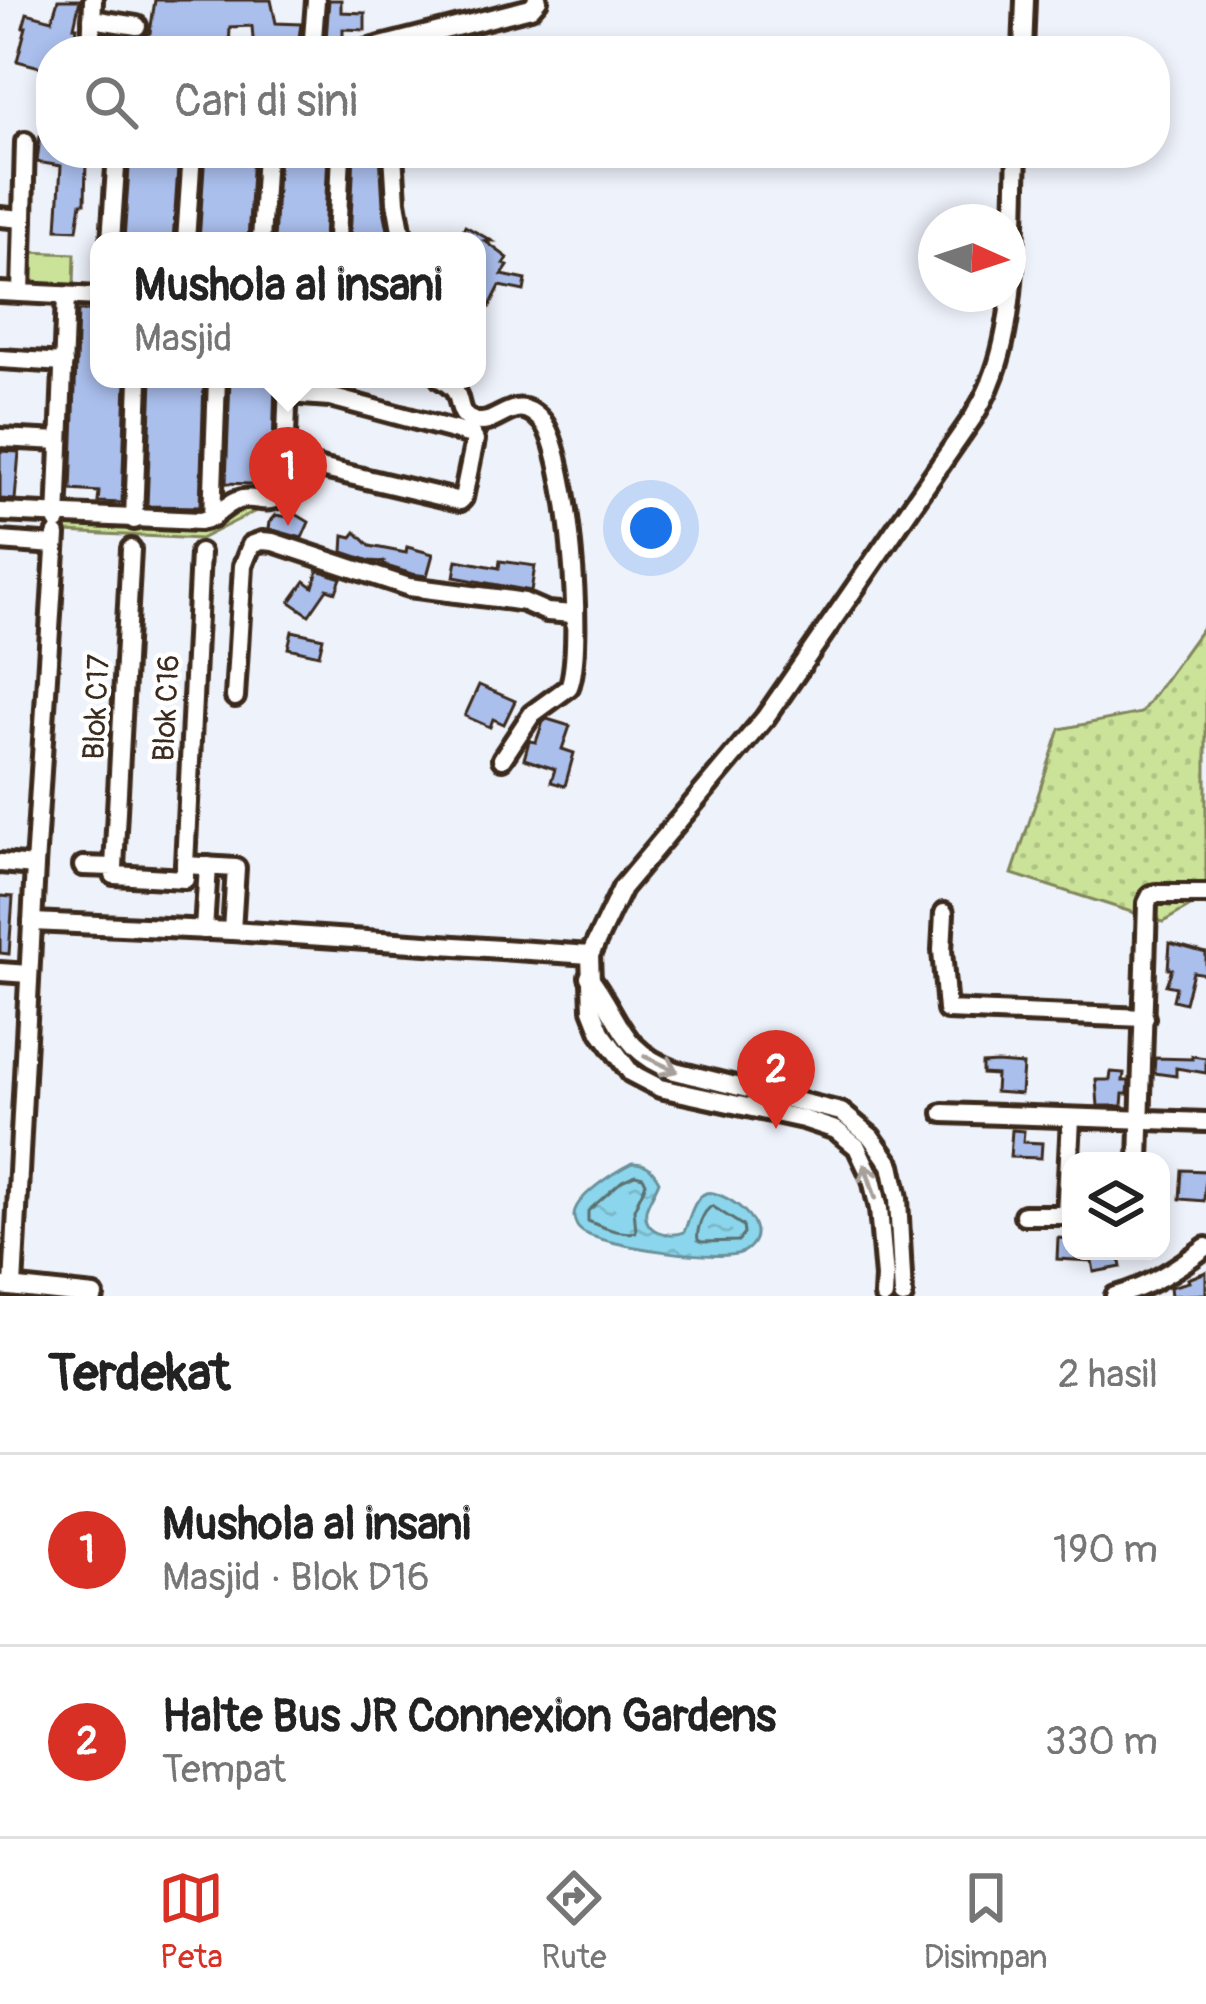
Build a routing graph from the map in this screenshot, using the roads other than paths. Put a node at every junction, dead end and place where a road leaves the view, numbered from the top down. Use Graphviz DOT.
graph roads {
  1 [pos="316,0"];
  2 [pos="538,0"];
  3 [pos="1025,0"];
  4 [pos="92,9"];
  5 [pos="137,26"];
  6 [pos="313,36"];
  7 [pos="432,36"];
  8 [pos="1024,36"];
  9 [pos="25,142"];
  10 [pos="116,168"];
  11 [pos="191,168"];
  12 [pos="265,168"];
  13 [pos="340,168"];
  14 [pos="395,168"];
  15 [pos="1016,168"];
  16 [pos="0,217"];
  17 [pos="23,219"];
  18 [pos="112,232"];
  19 [pos="187,232"];
  20 [pos="262,232"];
  21 [pos="337,232"];
  22 [pos="401,232"];
  23 [pos="0,292"];
  24 [pos="21,293"];
  25 [pos="66,296"];
  26 [pos="90,297"];
  27 [pos="0,358"];
  28 [pos="64,363"];
  29 [pos="139,388"];
  30 [pos="217,388"];
  31 [pos="288,388"];
  32 [pos="292,388"];
  33 [pos="451,388"];
  34 [pos="0,438"];
  35 [pos="60,441"];
  36 [pos="285,467"];
  37 [pos="0,512"];
  38 [pos="212,518"];
  39 [pos="134,520"];
  40 [pos="56,529"];
  41 [pos="0,541"];
  42 [pos="131,549"];
  43 [pos="200,553"];
  44 [pos="573,614"];
  45 [pos="235,697"];
  46 [pos="502,759"];
  47 [pos="0,863"];
  48 [pos="185,865"];
  49 [pos="35,866"];
  50 [pos="83,866"];
  51 [pos="208,866"];
  52 [pos="114,867"];
  53 [pos="1206,894"];
  54 [pos="944,914"];
  55 [pos="32,922"];
  56 [pos="205,930"];
  57 [pos="232,931"];
  58 [pos="590,955"];
  59 [pos="0,972"];
  60 [pos="29,974"];
  61 [pos="589,977"];
  62 [pos="1144,1018"];
  63 [pos="943,1113"];
  64 [pos="1071,1119"];
  65 [pos="1141,1119"];
  66 [pos="1206,1122"];
  67 [pos="1070,1152"];
  68 [pos="1139,1152"];
  69 [pos="1024,1215"];
  70 [pos="1062,1215"];
  71 [pos="1206,1247"];
  72 [pos="12,1289"];
  73 [pos="94,1296"];
  74 [pos="884,1296"];
  75 [pos="903,1296"];
  76 [pos="1115,1296"];
  1 -- 6 [label="street"];
  2 -- 7 [label="street"];
  3 -- 8 [label="street"];
  4 -- 5 [label="street"];
  9 -- 17 [label="street"];
  10 -- 18 [label="street"];
  11 -- 19 [label="street"];
  12 -- 20 [label="street"];
  13 -- 21 [label="street"];
  14 -- 22 [label="street"];
  15 -- 58 [label="street"];
  16 -- 17 [label="street"];
  17 -- 24 [label="street"];
  23 -- 24 [label="street"];
  24 -- 25 [label="street"];
  25 -- 26 [label="street"];
  25 -- 28 [label="street"];
  27 -- 28 [label="street"];
  28 -- 35 [label="street"];
  29 -- 39 [label="street"];
  30 -- 38 [label="street"];
  31 -- 36 [label="street"];
  32 -- 36 [label="street"];
  33 -- 44 [label="street"];
  34 -- 35 [label="street"];
  35 -- 40 [label="street"];
  36 -- 38 [label="street"];
  37 -- 40 [label="street"];
  38 -- 39 [label="street"];
  39 -- 40 [label="street"];
  40 -- 41 [label="street"];
  40 -- 49 [label="street"];
  42 -- 52 [label="street, Blok C17"];
  43 -- 48 [label="street, Blok C16"];
  44 -- 45 [label="street"];
  44 -- 46 [label="street"];
  47 -- 49 [label="street"];
  48 -- 51 [label="street"];
  48 -- 52 [label="street"];
  49 -- 55 [label="street"];
  50 -- 52 [label="street"];
  51 -- 56 [label="street"];
  51 -- 57 [label="street"];
  53 -- 62 [label="street"];
  54 -- 62 [label="street"];
  55 -- 56 [label="street"];
  55 -- 60 [label="street"];
  56 -- 57 [label="street"];
  57 -- 58 [label="street"];
  58 -- 61 [label="street"];
  59 -- 60 [label="street"];
  60 -- 72 [label="street"];
  74 -- 61 [label="street, one-way"];
  61 -- 75 [label="street, one-way"];
  62 -- 65 [label="street"];
  63 -- 64 [label="street"];
  64 -- 65 [label="street"];
  64 -- 67 [label="street"];
  65 -- 66 [label="street"];
  65 -- 68 [label="street"];
  69 -- 70 [label="street"];
  71 -- 76 [label="street"];
  72 -- 73 [label="street"];
}
